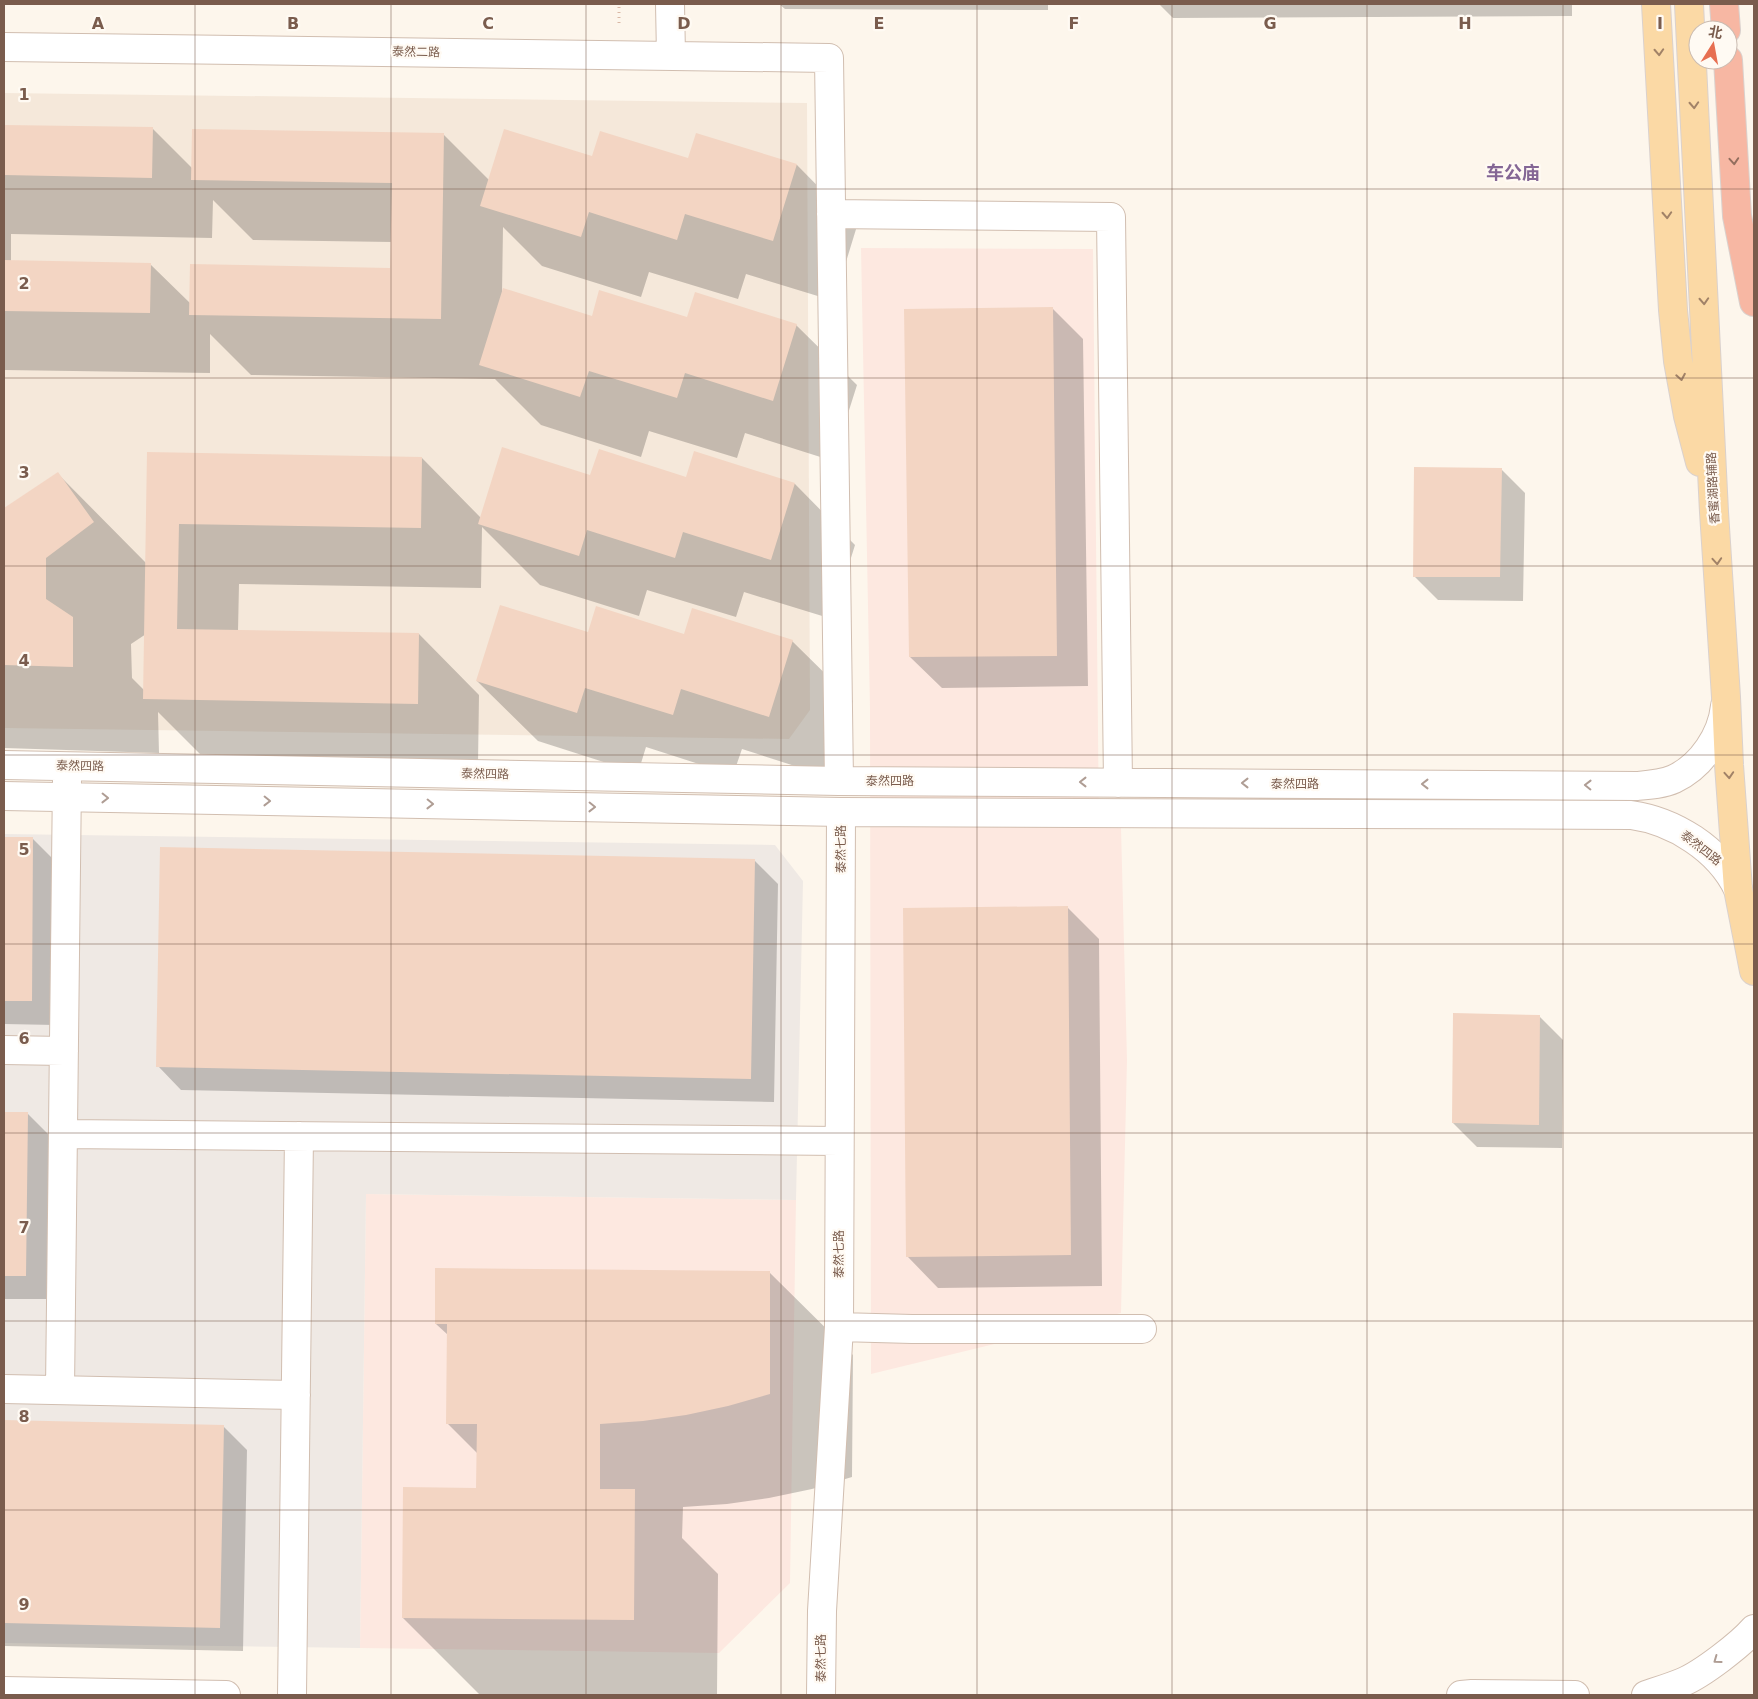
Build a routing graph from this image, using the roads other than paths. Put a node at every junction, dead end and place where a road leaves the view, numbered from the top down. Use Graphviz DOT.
graph roads {
  1 [pos="670,4"];
  2 [pos="1656,4"];
  3 [pos="1689,4"];
  4 [pos="1724,4"];
  5 [pos="1725,20"];
  6 [pos="4,47"];
  7 [pos="671,54"];
  8 [pos="1729,70"];
  9 [pos="831,214"];
  10 [pos="1754,302"];
  11 [pos="1714,512"];
  12 [pos="1726,697"];
  13 [pos="4,765"];
  14 [pos="67,766"];
  15 [pos="839,781"];
  16 [pos="1118,782"];
  17 [pos="4,796"];
  18 [pos="67,798"];
  19 [pos="841,812"];
  20 [pos="1738,889"];
  21 [pos="1754,971"];
  22 [pos="4,1050"];
  23 [pos="64,1051"];
  24 [pos="64,1134"];
  25 [pos="299,1136"];
  26 [pos="840,1141"];
  27 [pos="839,1327"];
  28 [pos="1142,1329"];
  29 [pos="4,1389"];
  30 [pos="60,1390"];
  31 [pos="296,1394"];
  32 [pos="1754,1629"];
  33 [pos="4,1691"];
  34 [pos="226,1695"];
  35 [pos="292,1695"];
  36 [pos="821,1695"];
  37 [pos="1461,1695"];
  38 [pos="1575,1695"];
  39 [pos="1646,1695"];
  1 -- 7 [label="street"];
  2 -- 11 [label="main road, one-way"];
  3 -- 11 [label="main road, 香蜜湖路辅路, one-way"];
  4 -- 5 [label="highway"];
  6 -- 7 [label="street, 泰然二路"];
  7 -- 9 [label="street, 泰然二路"];
  8 -- 10 [label="highway, one-way"];
  9 -- 15 [label="street"];
  9 -- 16 [label="street"];
  11 -- 12 [label="main road, 香蜜湖路辅路, one-way"];
  12 -- 16 [label="street, 泰然四路, one-way"];
  12 -- 20 [label="main road, 香蜜湖路辅路, one-way"];
  13 -- 14 [label="street, 泰然四路"];
  14 -- 15 [label="street, 泰然四路"];
  14 -- 18 [label="street"];
  16 -- 15 [label="street, 泰然四路, one-way"];
  17 -- 18 [label="street, 泰然四路"];
  18 -- 19 [label="street, 泰然四路, one-way"];
  18 -- 23 [label="street"];
  19 -- 20 [label="street, 泰然四路"];
  19 -- 26 [label="street, 泰然七路"];
  20 -- 21 [label="main road, 香蜜湖路辅路"];
  22 -- 23 [label="street"];
  23 -- 24 [label="street"];
  24 -- 25 [label="street"];
  24 -- 30 [label="street"];
  25 -- 26 [label="street"];
  25 -- 31 [label="street"];
  26 -- 27 [label="street, 泰然七路"];
  27 -- 28 [label="street"];
  27 -- 36 [label="street, 泰然七路"];
  29 -- 30 [label="street"];
  30 -- 31 [label="street"];
  31 -- 35 [label="street"];
  32 -- 39 [label="street, one-way"];
  33 -- 34 [label="street"];
  37 -- 38 [label="street"];
}
